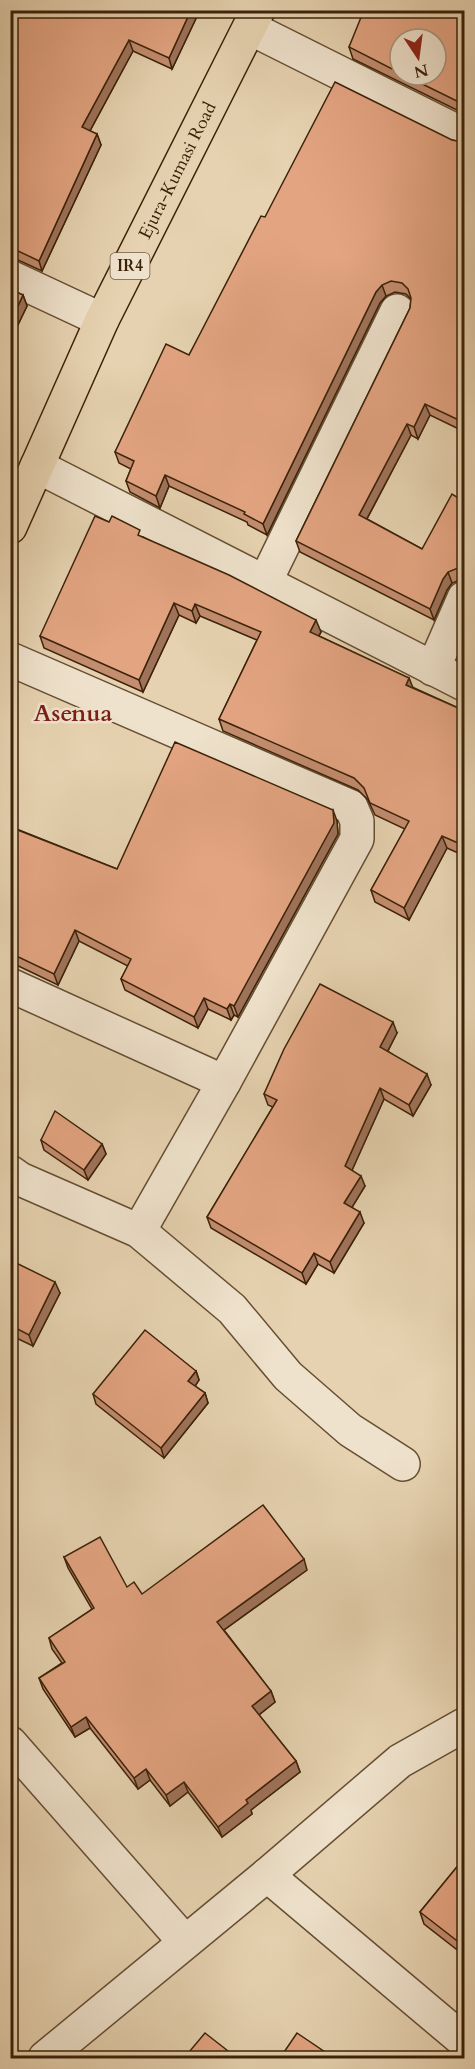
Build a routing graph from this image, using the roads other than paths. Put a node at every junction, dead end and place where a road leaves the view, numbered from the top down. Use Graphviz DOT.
graph roads {
  1 [pos="254,19"];
  2 [pos="465,135"];
  3 [pos="10,278"];
  4 [pos="398,311"];
  5 [pos="102,320"];
  6 [pos="37,466"];
  7 [pos="10,527"];
  8 [pos="265,582"];
  9 [pos="465,598"];
  10 [pos="10,659"];
  11 [pos="433,669"];
  12 [pos="465,684"];
  13 [pos="10,985"];
  14 [pos="224,1082"];
  15 [pos="10,1172"];
  16 [pos="139,1231"];
  17 [pos="403,1464"];
  18 [pos="465,1725"];
  19 [pos="10,1743"];
  20 [pos="267,1875"];
  21 [pos="185,1942"];
  22 [pos="465,2041"];
  23 [pos="45,2058"];
  1 -- 2 [label="street"];
  1 -- 5 [label="main road, Ejura-Kumasi Road / IR4"];
  3 -- 5 [label="street"];
  4 -- 8 [label="street"];
  5 -- 6 [label="main road, Ejura-Kumasi Road / IR4"];
  6 -- 7 [label="main road, Ejura-Kumasi Road / IR4"];
  6 -- 8 [label="street"];
  8 -- 11 [label="street"];
  9 -- 11 [label="street"];
  10 -- 14 [label="street"];
  11 -- 12 [label="street"];
  13 -- 14 [label="street"];
  14 -- 16 [label="street"];
  15 -- 16 [label="street"];
  16 -- 17 [label="street"];
  18 -- 20 [label="street"];
  19 -- 21 [label="street"];
  20 -- 21 [label="street"];
  20 -- 22 [label="street"];
  21 -- 23 [label="street"];
}
